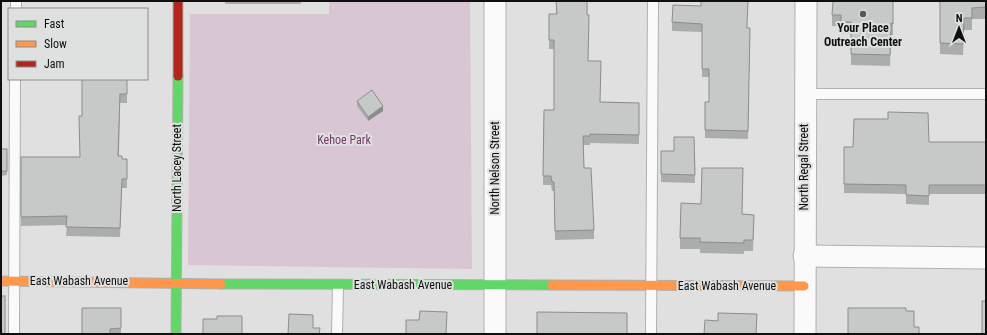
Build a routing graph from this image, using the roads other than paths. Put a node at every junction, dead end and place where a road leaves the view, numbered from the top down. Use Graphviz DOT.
graph roads {
  1 [pos="178,1"];
  2 [pos="495,1"];
  3 [pos="653,1"];
  4 [pos="806,1"];
  5 [pos="15,80"];
  6 [pos="804,94"];
  7 [pos="986,94"];
  8 [pos="804,256"];
  9 [pos="986,258"];
  10 [pos="1,281"];
  11 [pos="14,281"];
  12 [pos="176,282"];
  13 [pos="338,285"];
  14 [pos="496,285"];
  15 [pos="651,286"];
  16 [pos="804,286"];
  17 [pos="14,334"];
  18 [pos="176,334"];
  19 [pos="337,334"];
  20 [pos="495,334"];
  21 [pos="651,334"];
  22 [pos="805,334"];
  1 -- 12 [label="street, North Lacey Street"];
  2 -- 14 [label="street, North Nelson Street"];
  3 -- 15 [label="lane"];
  4 -- 6 [label="street, North Regal Street"];
  5 -- 11 [label="lane"];
  6 -- 7 [label="lane"];
  6 -- 8 [label="street, North Regal Street"];
  8 -- 9 [label="street"];
  8 -- 16 [label="street, North Regal Street"];
  10 -- 11 [label="street, East Wabash Avenue"];
  11 -- 12 [label="street, East Wabash Avenue"];
  11 -- 17 [label="lane"];
  12 -- 13 [label="street, East Wabash Avenue"];
  12 -- 18 [label="street, North Lacey Street"];
  13 -- 14 [label="street, East Wabash Avenue"];
  13 -- 19 [label="lane"];
  14 -- 15 [label="street, East Wabash Avenue"];
  14 -- 20 [label="street, North Nelson Street"];
  15 -- 16 [label="street, East Wabash Avenue"];
  15 -- 21 [label="lane"];
  16 -- 22 [label="street, North Regal Street"];
}
